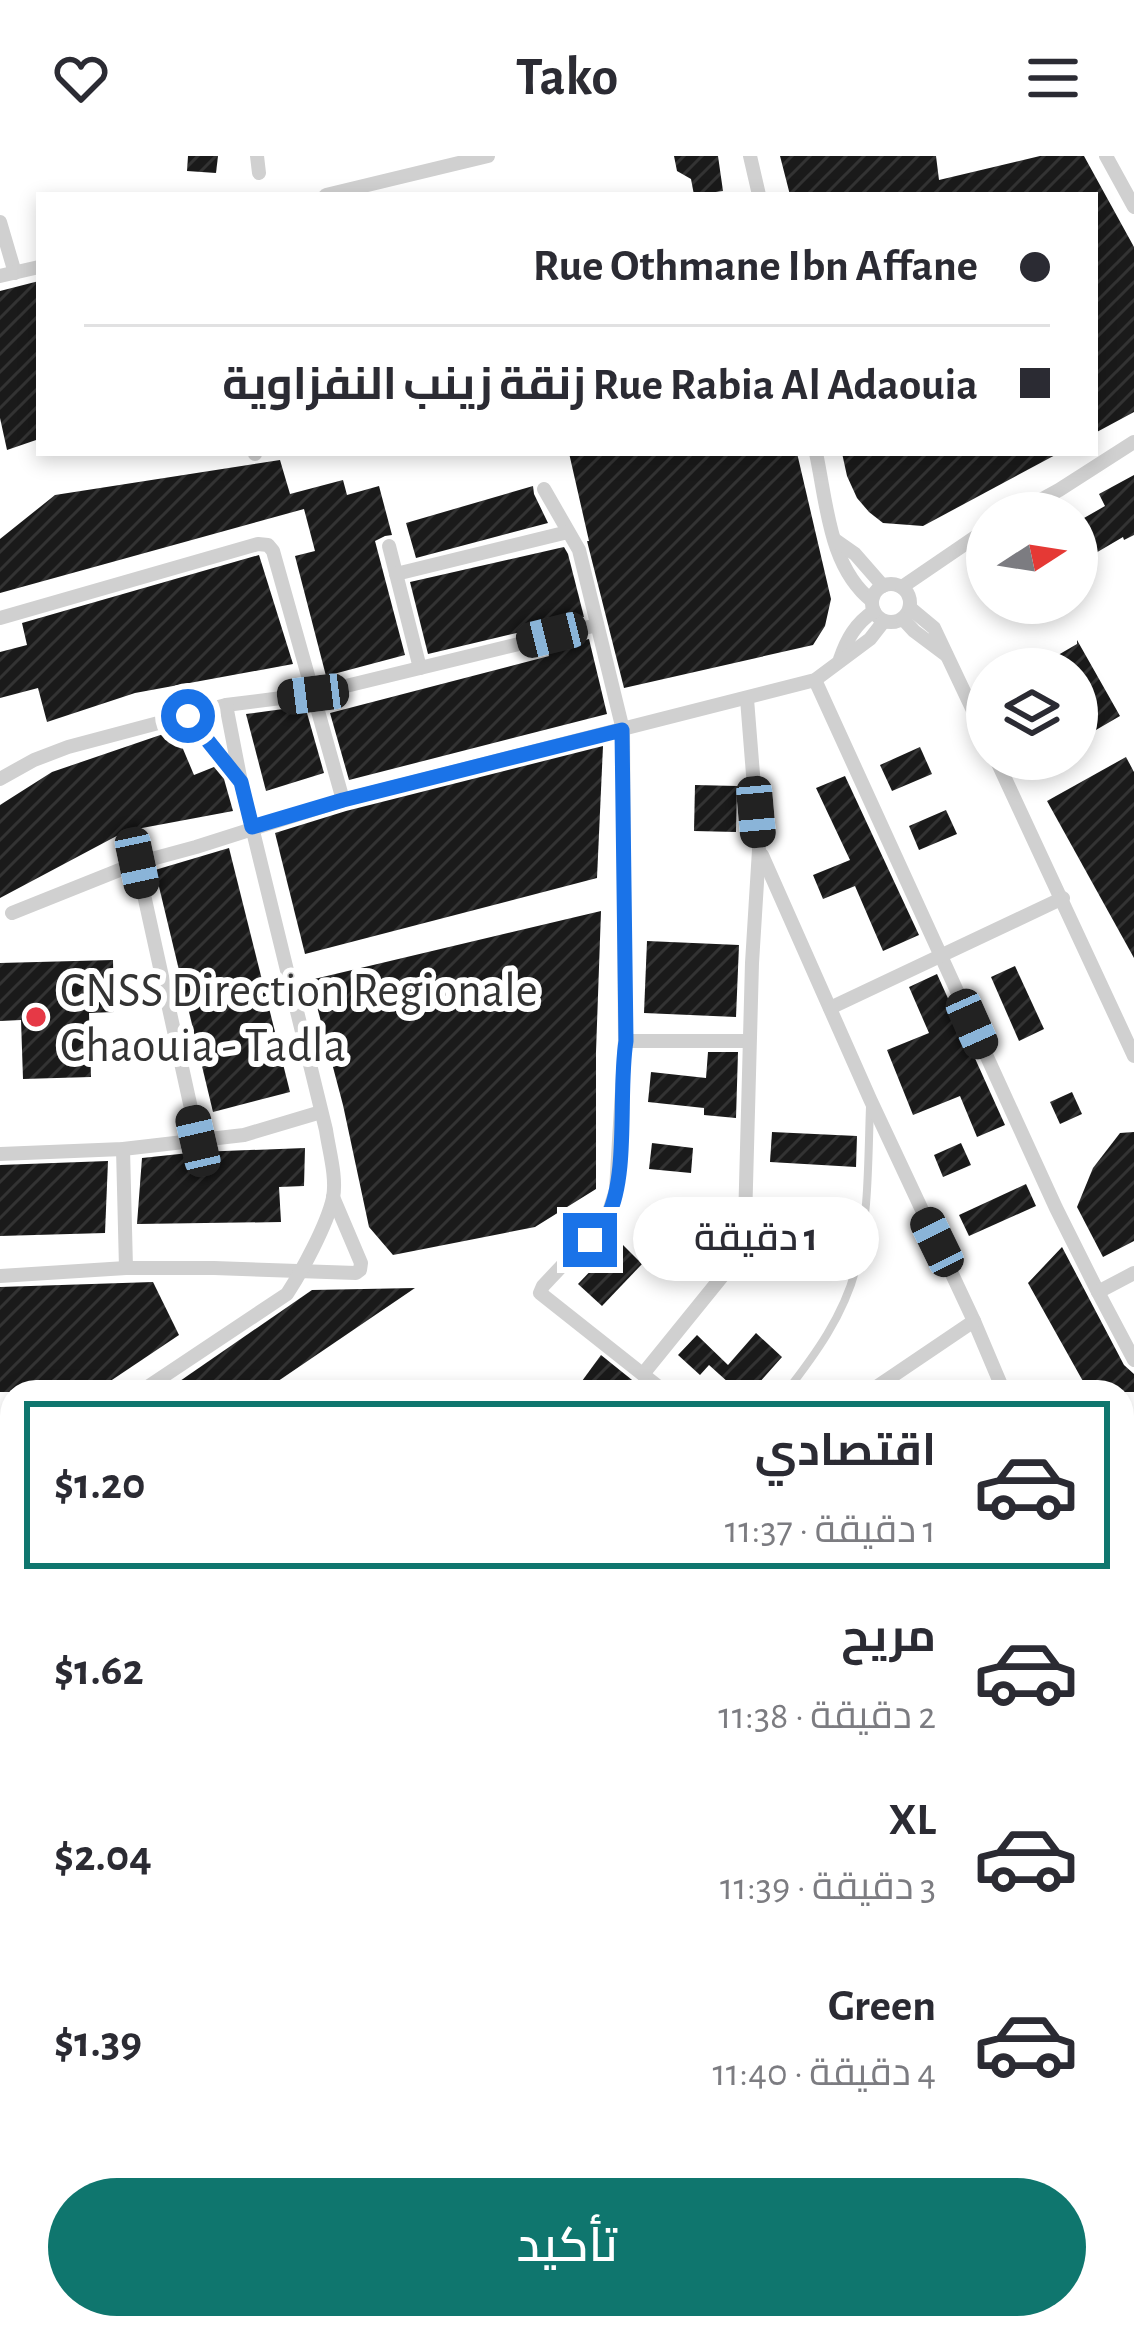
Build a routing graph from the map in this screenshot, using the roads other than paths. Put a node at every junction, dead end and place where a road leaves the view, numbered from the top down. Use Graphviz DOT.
graph roads {
  1 [pos="257,156"];
  2 [pos="488,156"];
  3 [pos="750,156"];
  4 [pos="1106,156"];
  5 [pos="259,173"];
  6 [pos="338,192"];
  7 [pos="758,192"];
  8 [pos="1134,207"];
  9 [pos="0,222"];
  10 [pos="8,274"];
  11 [pos="1134,442"];
  12 [pos="816,456"];
  13 [pos="544,489"];
  14 [pos="1055,492"];
  15 [pos="568,532"];
  16 [pos="835,540"];
  17 [pos="966,544"];
  18 [pos="389,546"];
  19 [pos="396,574"];
  20 [pos="883,586"];
  21 [pos="902,587"];
  22 [pos="877,611"];
  23 [pos="907,613"];
  24 [pos="0,618"];
  25 [pos="597,625"];
  26 [pos="420,668"];
  27 [pos="815,680"];
  28 [pos="313,694"];
  29 [pos="966,696"];
  30 [pos="747,699"];
  31 [pos="226,705"];
  32 [pos="188,716"];
  33 [pos="622,730"];
  34 [pos="0,779"];
  35 [pos="1006,780"];
  36 [pos="241,782"];
  37 [pos="343,800"];
  38 [pos="252,827"];
  39 [pos="760,850"];
  40 [pos="137,863"];
  41 [pos="1063,898"];
  42 [pos="12,913"];
  43 [pos="941,956"];
  44 [pos="830,1008"];
  45 [pos="626,1041"];
  46 [pos="749,1041"];
  47 [pos="1134,1056"];
  48 [pos="870,1100"];
  49 [pos="321,1112"];
  50 [pos="198,1141"];
  51 [pos="122,1148"];
  52 [pos="0,1154"];
  53 [pos="333,1198"];
  54 [pos="126,1268"];
  55 [pos="303,1270"];
  56 [pos="1134,1273"];
  57 [pos="0,1276"];
  58 [pos="1098,1292"];
  59 [pos="974,1321"];
  60 [pos="1134,1360"];
  61 [pos="643,1374"];
  62 [pos="158,1380"];
  63 [pos="650,1380"];
  64 [pos="795,1380"];
  65 [pos="887,1380"];
  66 [pos="999,1380"];
  1 -- 5 [label="street"];
  2 -- 6 [label="street"];
  3 -- 7 [label="street"];
  4 -- 8 [label="street"];
  9 -- 10 [label="street"];
  11 -- 14 [label="street"];
  12 -- 16 [label="street"];
  13 -- 15 [label="street"];
  15 -- 19 [label="street"];
  15 -- 25 [label="street"];
  16 -- 20 [label="street"];
  16 -- 22 [label="street"];
  17 -- 21 [label="street"];
  18 -- 19 [label="street"];
  19 -- 26 [label="street"];
  20 -- 21 [label="street"];
  20 -- 22 [label="street"];
  21 -- 23 [label="street"];
  22 -- 23 [label="street"];
  22 -- 27 [label="street"];
  23 -- 29 [label="street"];
  24 -- 28 [label="street"];
  25 -- 26 [label="street"];
  25 -- 33 [label="street"];
  26 -- 28 [label="street"];
  27 -- 30 [label="street"];
  27 -- 43 [label="street"];
  28 -- 31 [label="street"];
  28 -- 37 [label="street"];
  30 -- 33 [label="street"];
  30 -- 39 [label="street"];
  31 -- 32 [label="street"];
  31 -- 36 [label="street"];
  32 -- 34 [label="street"];
  32 -- 36 [label="street"];
  33 -- 37 [label="street"];
  33 -- 45 [label="street"];
  35 -- 41 [label="street"];
  36 -- 38 [label="street"];
  37 -- 38 [label="street"];
  38 -- 40 [label="street"];
  38 -- 49 [label="street"];
  39 -- 44 [label="street"];
  39 -- 46 [label="street"];
  40 -- 42 [label="street"];
  40 -- 50 [label="street"];
  41 -- 43 [label="street"];
  41 -- 47 [label="street"];
  43 -- 44 [label="street"];
  43 -- 58 [label="street"];
  44 -- 48 [label="street"];
  45 -- 46 [label="street"];
  45 -- 61 [label="street"];
  46 -- 61 [label="street"];
  48 -- 59 [label="street"];
  48 -- 64 [label="lane"];
  49 -- 50 [label="street"];
  49 -- 53 [label="street"];
  50 -- 51 [label="street"];
  51 -- 52 [label="street"];
  51 -- 54 [label="street"];
  53 -- 55 [label="street"];
  53 -- 55 [label="street"];
  54 -- 55 [label="street"];
  54 -- 57 [label="street"];
  55 -- 62 [label="street"];
  56 -- 58 [label="street"];
  58 -- 60 [label="street"];
  59 -- 65 [label="street"];
  59 -- 66 [label="street"];
  61 -- 63 [label="street"];
}
